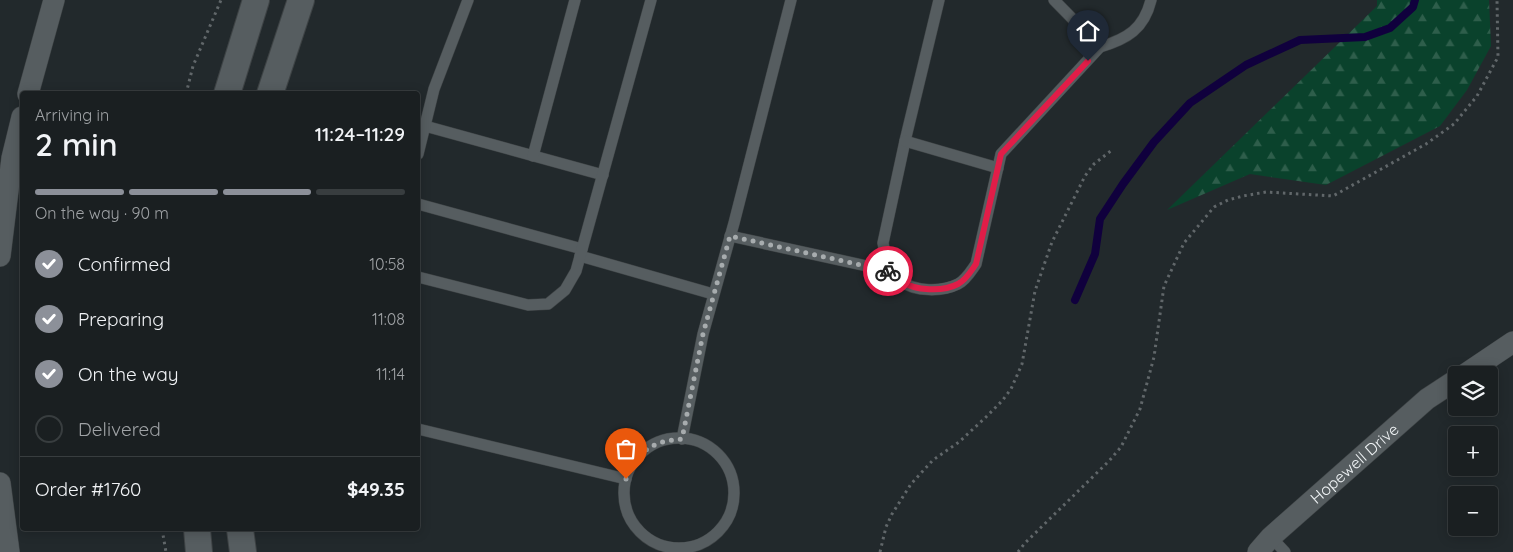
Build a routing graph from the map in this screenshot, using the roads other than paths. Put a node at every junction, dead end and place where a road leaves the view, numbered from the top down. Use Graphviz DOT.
graph roads {
  1 [pos="54,0"];
  2 [pos="256,0"];
  3 [pos="301,0"];
  4 [pos="468,0"];
  5 [pos="575,0"];
  6 [pos="651,0"];
  7 [pos="791,0"];
  8 [pos="939,0"];
  9 [pos="1054,0"];
  10 [pos="1151,0"];
  11 [pos="1100,47"];
  12 [pos="29,91"];
  13 [pos="228,91"];
  14 [pos="271,91"];
  15 [pos="20,125"];
  16 [pos="425,126"];
  17 [pos="905,141"];
  18 [pos="420,146"];
  19 [pos="533,156"];
  20 [pos="998,168"];
  21 [pos="603,175"];
  22 [pos="3,201"];
  23 [pos="420,205"];
  24 [pos="730,236"];
  25 [pos="581,253"];
  26 [pos="0,256"];
  27 [pos="894,272"];
  28 [pos="420,278"];
  29 [pos="713,294"];
  30 [pos="1513,342"];
  31 [pos="1477,366"];
  32 [pos="1448,386"];
  33 [pos="420,428"];
  34 [pos="682,439"];
  35 [pos="626,479"];
  36 [pos="0,483"];
  37 [pos="197,531"];
  38 [pos="240,531"];
  39 [pos="1271,547"];
  40 [pos="662,548"];
  41 [pos="9,552"];
  42 [pos="199,552"];
  43 [pos="243,552"];
  1 -- 12 [label="street"];
  2 -- 13 [label="street"];
  3 -- 14 [label="street"];
  4 -- 16 [label="lane"];
  5 -- 19 [label="lane"];
  6 -- 21 [label="lane"];
  7 -- 24 [label="lane"];
  8 -- 17 [label="lane"];
  9 -- 11 [label="lane"];
  10 -- 11 [label="lane"];
  11 -- 20 [label="lane"];
  15 -- 22 [label="street"];
  16 -- 18 [label="lane"];
  16 -- 19 [label="lane"];
  17 -- 20 [label="lane"];
  17 -- 27 [label="lane"];
  19 -- 21 [label="lane"];
  20 -- 27 [label="lane"];
  21 -- 25 [label="lane"];
  22 -- 26 [label="street"];
  23 -- 25 [label="lane"];
  24 -- 27 [label="lane"];
  24 -- 29 [label="lane"];
  25 -- 28 [label="lane"];
  25 -- 29 [label="lane"];
  29 -- 34 [label="lane"];
  30 -- 31 [label="street"];
  32 -- 39 [label="street, Hopewell Drive"];
  33 -- 35 [label="lane"];
  34 -- 35 [label="lane"];
  34 -- 40 [label="lane"];
  35 -- 40 [label="lane"];
  36 -- 41 [label="street"];
  37 -- 42 [label="street"];
  38 -- 43 [label="street"];
}
